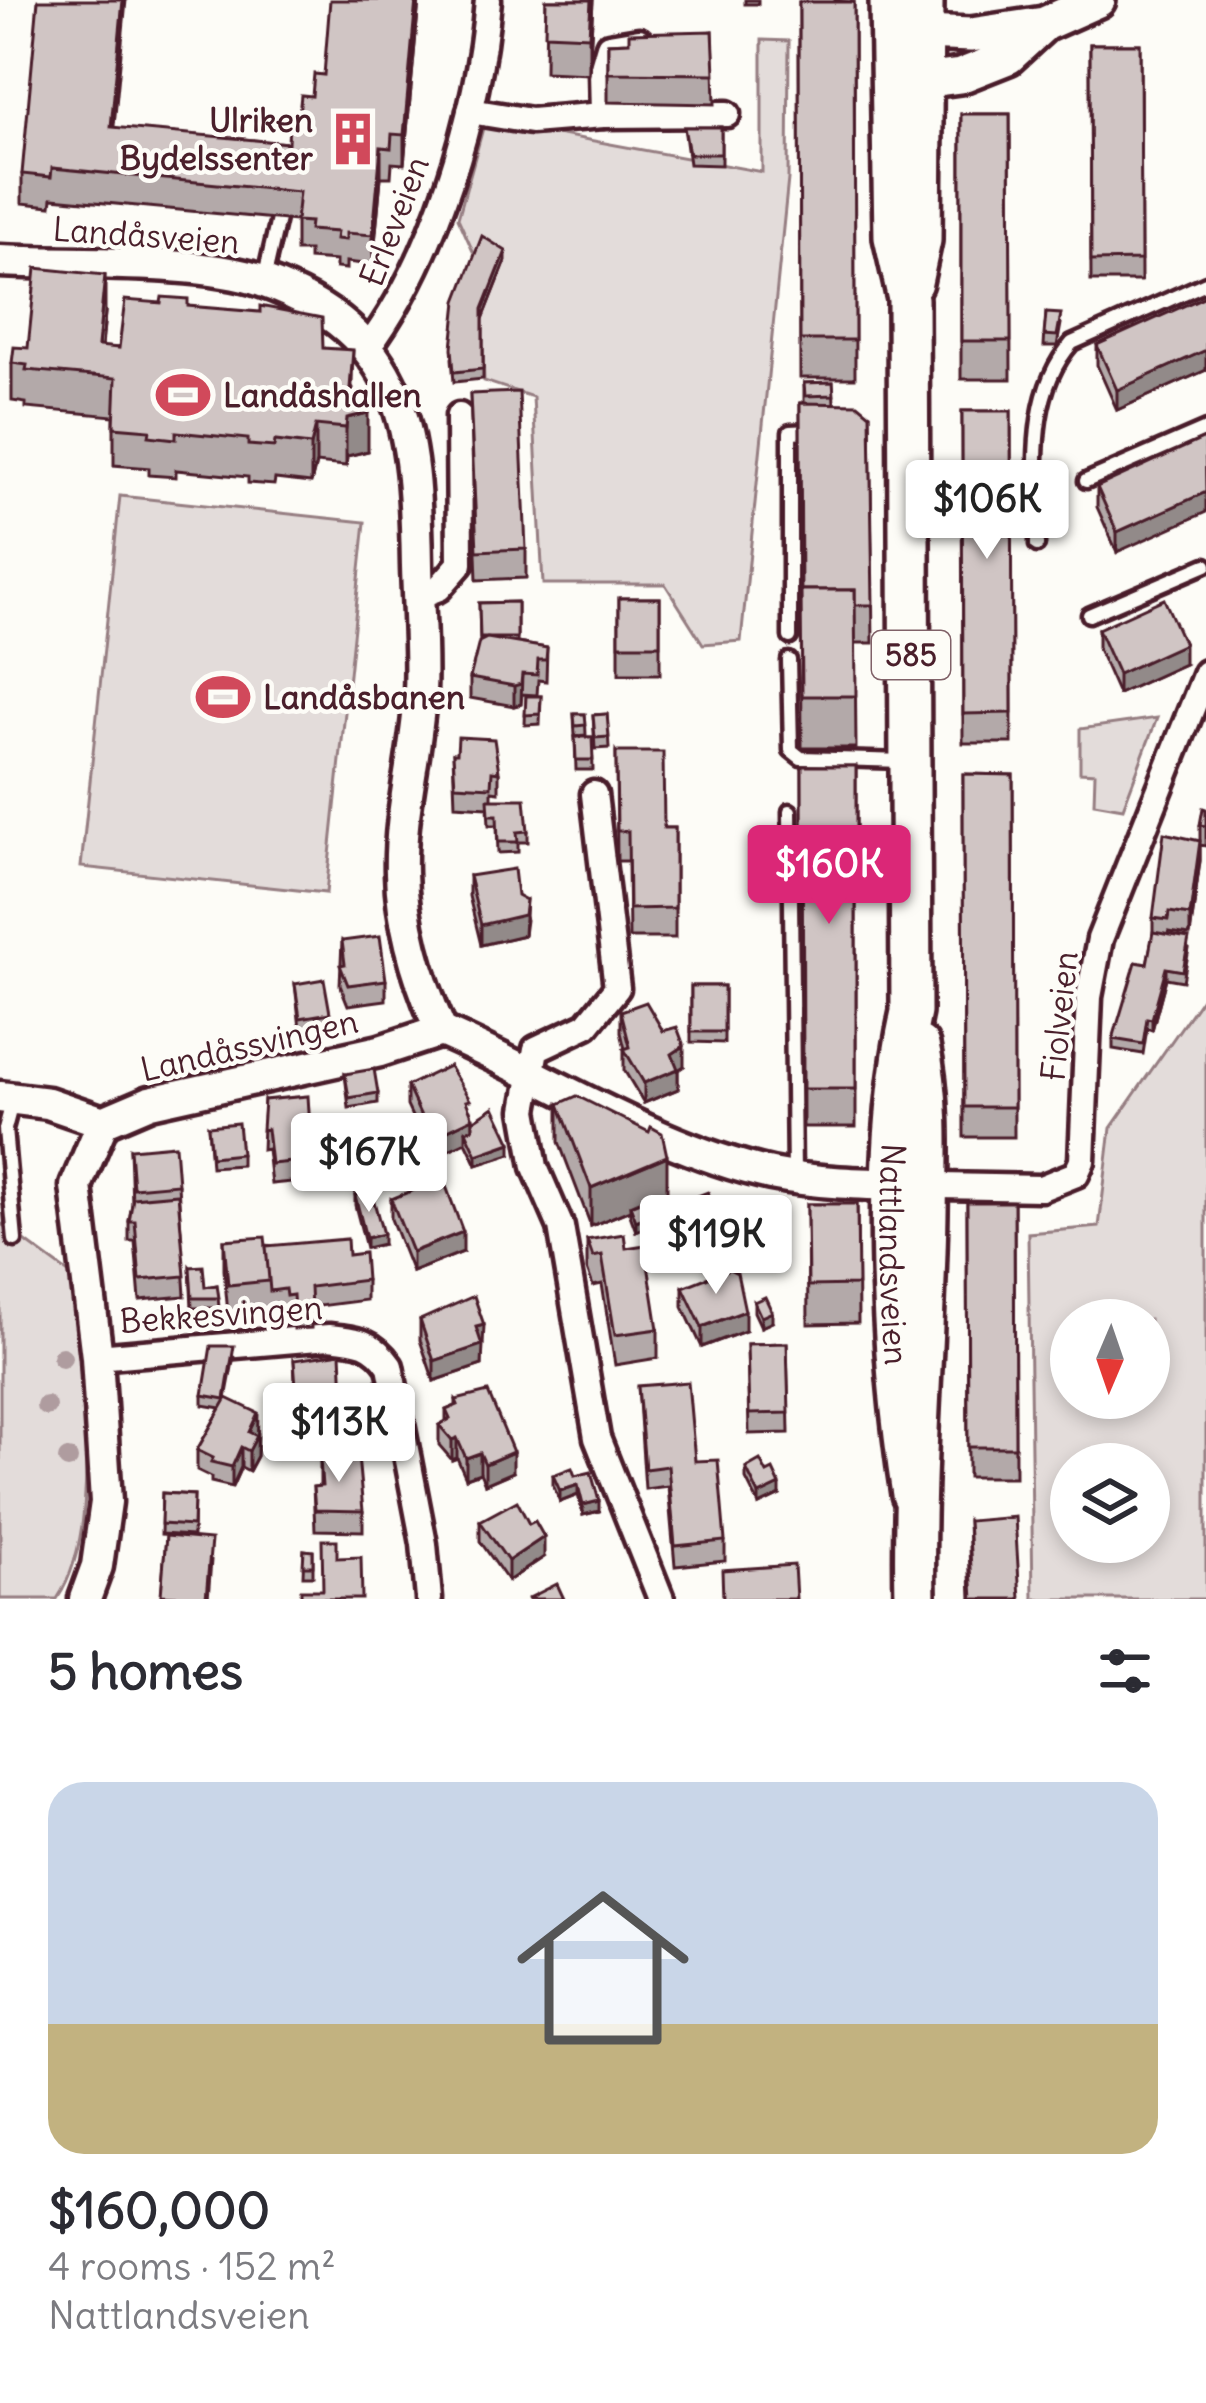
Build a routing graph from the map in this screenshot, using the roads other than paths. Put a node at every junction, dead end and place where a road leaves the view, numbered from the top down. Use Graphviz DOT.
graph roads {
  1 [pos="488,0"];
  2 [pos="890,0"];
  3 [pos="1098,0"];
  4 [pos="923,16"];
  5 [pos="1044,24"];
  6 [pos="639,41"];
  7 [pos="890,56"];
  8 [pos="922,81"];
  9 [pos="470,111"];
  10 [pos="727,114"];
  11 [pos="603,115"];
  12 [pos="278,220"];
  13 [pos="0,261"];
  14 [pos="263,281"];
  15 [pos="1206,283"];
  16 [pos="908,299"];
  17 [pos="367,349"];
  18 [pos="458,416"];
  19 [pos="1206,429"];
  20 [pos="834,431"];
  21 [pos="1086,481"];
  22 [pos="1037,545"];
  23 [pos="1206,565"];
  24 [pos="418,596"];
  25 [pos="1089,615"];
  26 [pos="790,637"];
  27 [pos="789,660"];
  28 [pos="1206,673"];
  29 [pos="911,761"];
  30 [pos="594,794"];
  31 [pos="790,811"];
  32 [pos="440,1031"];
  33 [pos="530,1069"];
  34 [pos="6,1097"];
  35 [pos="103,1122"];
  36 [pos="794,1177"];
  37 [pos="921,1186"];
  38 [pos="15,1240"];
  39 [pos="97,1357"];
  40 [pos="86,1599"];
  41 [pos="429,1599"];
  42 [pos="661,1599"];
  43 [pos="914,1599"];
  1 -- 9 [label="street, Erleveien"];
  2 -- 7 [label="main road, Nattlandsveien / 585"];
  3 -- 5 [label="main road"];
  4 -- 5 [label="main road"];
  4 -- 7 [label="main road"];
  4 -- 8 [label="main road, Nattlandsveien / 585"];
  5 -- 8 [label="main road"];
  6 -- 11 [label="street"];
  7 -- 8 [label="main road"];
  7 -- 16 [label="main road, Nattlandsveien / 585"];
  8 -- 16 [label="main road, Nattlandsveien / 585"];
  9 -- 11 [label="street"];
  9 -- 17 [label="street, Erleveien"];
  10 -- 11 [label="street"];
  12 -- 14 [label="lane"];
  13 -- 14 [label="street, Landåsveien"];
  14 -- 17 [label="street, Landåsveien"];
  15 -- 22 [label="lane"];
  16 -- 29 [label="main road, Nattlandsveien / 585"];
  17 -- 24 [label="street, Landåsveien"];
  18 -- 24 [label="street"];
  19 -- 21 [label="lane"];
  20 -- 26 [label="lane"];
  23 -- 25 [label="lane"];
  24 -- 32 [label="street, Landåsveien"];
  27 -- 29 [label="lane"];
  28 -- 37 [label="street, Fiolveien"];
  29 -- 37 [label="main road, Nattlandsveien / 585"];
  30 -- 33 [label="street"];
  31 -- 36 [label="lane"];
  32 -- 33 [label="street"];
  32 -- 35 [label="street, Landåssvingen"];
  33 -- 36 [label="street"];
  33 -- 42 [label="street"];
  34 -- 35 [label="street"];
  34 -- 38 [label="lane"];
  35 -- 39 [label="street"];
  36 -- 37 [label="street"];
  37 -- 43 [label="main road, Nattlandsveien / 585"];
  39 -- 40 [label="street"];
  39 -- 41 [label="street, Bekkesvingen"];
}
